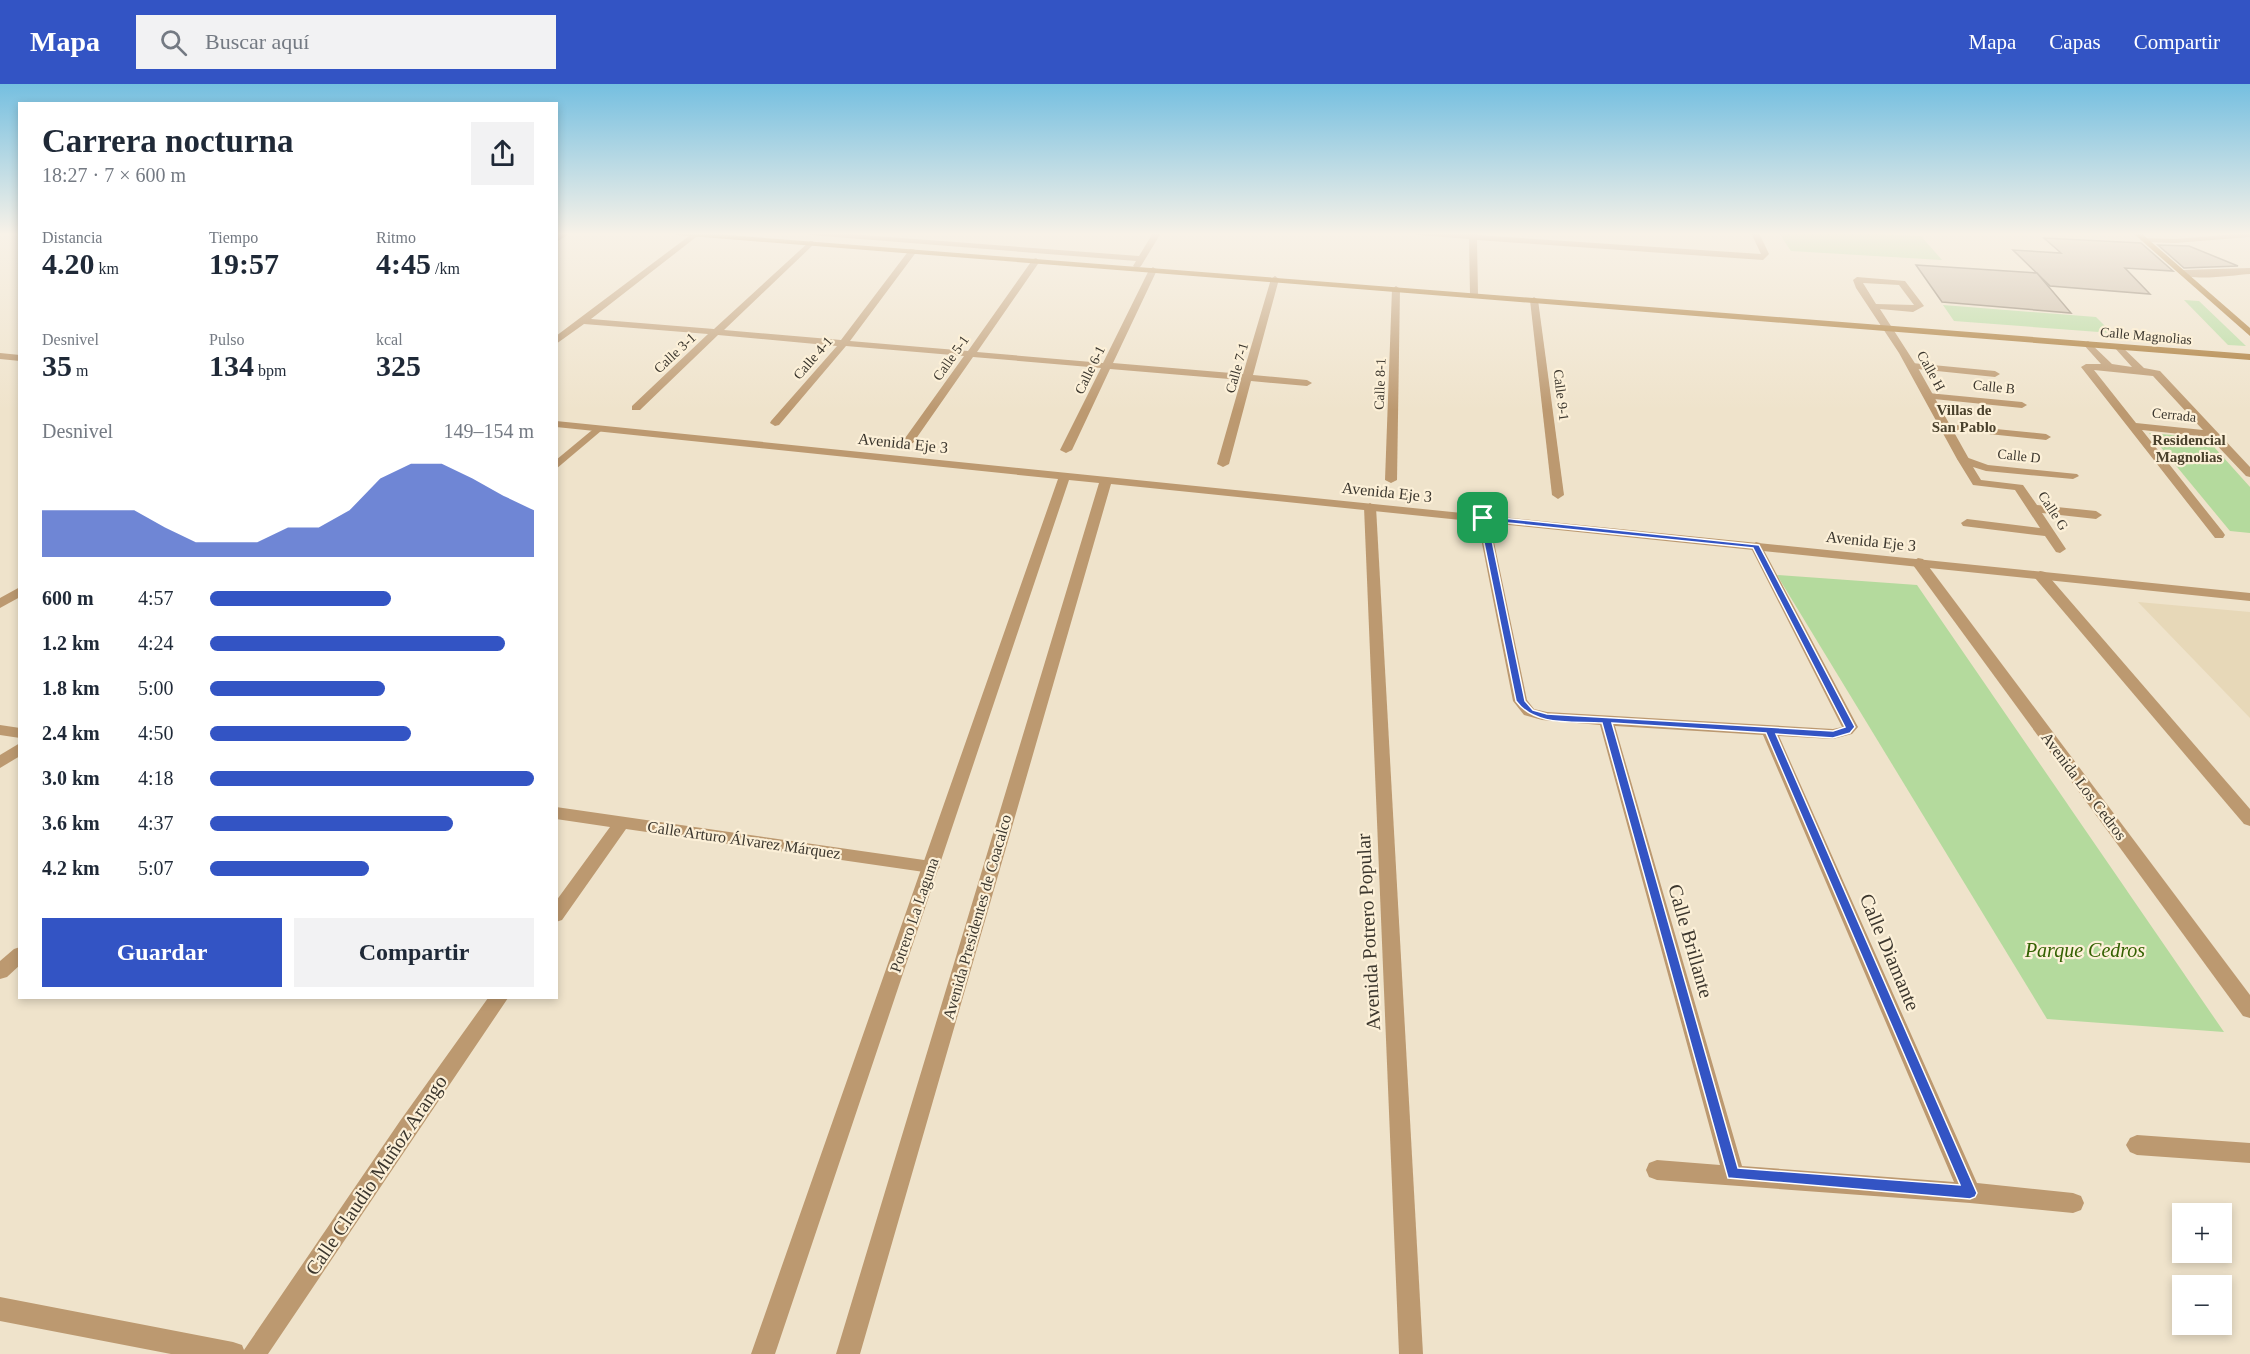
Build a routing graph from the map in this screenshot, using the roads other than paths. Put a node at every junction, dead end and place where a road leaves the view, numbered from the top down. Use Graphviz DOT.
graph roads {
  1 [pos="621,292"];
  2 [pos="759,292"];
  3 [pos="882,292"];
  4 [pos="1014,292"];
  5 [pos="1142,292"];
  6 [pos="1272,292"];
  7 [pos="1396,292"];
  8 [pos="1438,292"];
  9 [pos="1863,292"];
  10 [pos="1909,292"];
  11 [pos="2205,292"];
  12 [pos="1474,295"];
  13 [pos="1534,300"];
  14 [pos="1872,306"];
  15 [pos="584,321"];
  16 [pos="1890,329"];
  17 [pos="717,332"];
  18 [pos="2250,333"];
  19 [pos="558,340"];
  20 [pos="844,343"];
  21 [pos="2088,344"];
  22 [pos="2119,347"];
  23 [pos="970,354"];
  24 [pos="0,356"];
  25 [pos="2250,357"];
  26 [pos="18,358"];
  27 [pos="1912,366"];
  28 [pos="1107,367"];
  29 [pos="2109,367"];
  30 [pos="2139,369"];
  31 [pos="1995,374"];
  32 [pos="1249,378"];
  33 [pos="1307,384"];
  34 [pos="1928,396"];
  35 [pos="2022,405"];
  36 [pos="636,408"];
  37 [pos="775,423"];
  38 [pos="558,424"];
  39 [pos="2132,426"];
  40 [pos="1945,427"];
  41 [pos="597,429"];
  42 [pos="2213,434"];
  43 [pos="2046,437"];
  44 [pos="909,441"];
  45 [pos="1066,450"];
  46 [pos="1963,459"];
  47 [pos="558,463"];
  48 [pos="1223,464"];
  49 [pos="2250,474"];
  50 [pos="1065,476"];
  51 [pos="2073,476"];
  52 [pos="1106,480"];
  53 [pos="1391,480"];
  54 [pos="1558,495"];
  55 [pos="1370,507"];
  56 [pos="2032,507"];
  57 [pos="2096,515"];
  58 [pos="1483,518"];
  59 [pos="1967,523"];
  60 [pos="2049,533"];
  61 [pos="2219,535"];
  62 [pos="1756,546"];
  63 [pos="2060,549"];
  64 [pos="1918,562"];
  65 [pos="2040,575"];
  66 [pos="18,592"];
  67 [pos="2250,597"];
  68 [pos="0,604"];
  69 [pos="1606,720"];
  70 [pos="0,730"];
  71 [pos="1769,730"];
  72 [pos="18,733"];
  73 [pos="18,750"];
  74 [pos="0,763"];
  75 [pos="558,813"];
  76 [pos="2250,820"];
  77 [pos="621,823"];
  78 [pos="931,867"];
  79 [pos="558,912"];
  80 [pos="18,956"];
  81 [pos="0,972"];
  82 [pos="497,999"];
  83 [pos="2250,1010"];
  84 [pos="2137,1145"];
  85 [pos="2250,1153"];
  86 [pos="1657,1170"];
  87 [pos="1733,1174"];
  88 [pos="1970,1193"];
  89 [pos="2073,1203"];
  90 [pos="0,1309"];
  91 [pos="233,1354"];
  92 [pos="254,1354"];
  93 [pos="763,1354"];
  94 [pos="848,1354"];
  95 [pos="1411,1354"];
  1 -- 15 [label="street"];
  2 -- 17 [label="street, Calle 3-1"];
  3 -- 20 [label="street, Calle 4-1"];
  4 -- 23 [label="street, Calle 5-1"];
  5 -- 28 [label="street, Calle 6-1"];
  6 -- 32 [label="street, Calle 7-1"];
  7 -- 53 [label="street, Calle 8-1"];
  8 -- 12 [label="main road, Calle Magnolias"];
  9 -- 14 [label="street, Calle H"];
  10 -- 14 [label="street, Calle H"];
  11 -- 18 [label="main road"];
  12 -- 13 [label="main road, Calle Magnolias"];
  13 -- 16 [label="main road, Calle Magnolias"];
  13 -- 54 [label="street, Calle 9-1"];
  14 -- 16 [label="street, Calle H"];
  15 -- 17 [label="street"];
  15 -- 19 [label="street"];
  16 -- 21 [label="main road, Calle Magnolias"];
  16 -- 27 [label="street, Calle H"];
  17 -- 20 [label="street"];
  17 -- 36 [label="street, Calle 3-1"];
  20 -- 23 [label="street"];
  20 -- 37 [label="street, Calle 4-1"];
  21 -- 22 [label="main road, Calle Magnolias"];
  21 -- 29 [label="street"];
  22 -- 25 [label="main road, Calle Magnolias"];
  22 -- 30 [label="street"];
  23 -- 28 [label="street"];
  23 -- 44 [label="street, Calle 5-1"];
  24 -- 26 [label="street"];
  27 -- 31 [label="street"];
  27 -- 34 [label="street, Calle H"];
  28 -- 32 [label="street"];
  28 -- 45 [label="street, Calle 6-1"];
  29 -- 30 [label="street"];
  29 -- 39 [label="street"];
  30 -- 42 [label="street"];
  32 -- 33 [label="street"];
  32 -- 48 [label="street, Calle 7-1"];
  34 -- 35 [label="street, Calle B"];
  34 -- 40 [label="street, Calle H"];
  38 -- 41 [label="street, Avenida Eje 3"];
  39 -- 42 [label="street, Cerrada"];
  39 -- 61 [label="street"];
  40 -- 43 [label="street"];
  40 -- 46 [label="street, Calle H"];
  41 -- 47 [label="street"];
  41 -- 50 [label="street, Avenida Eje 3"];
  42 -- 49 [label="street"];
  46 -- 51 [label="street, Calle D"];
  46 -- 56 [label="street, Calle G"];
  50 -- 52 [label="street, Avenida Eje 3"];
  50 -- 78 [label="street, Potrero La Laguna"];
  52 -- 55 [label="street, Avenida Eje 3"];
  52 -- 94 [label="street, Avenida Presidentes de Coacalco"];
  55 -- 58 [label="street, Avenida Eje 3"];
  55 -- 95 [label="street, Avenida Potrero Popular"];
  56 -- 57 [label="street"];
  56 -- 60 [label="street, Calle G"];
  58 -- 62 [label="street, Avenida Eje 3"];
  58 -- 69 [label="street"];
  59 -- 60 [label="street"];
  60 -- 63 [label="street, Calle G"];
  62 -- 64 [label="street, Avenida Eje 3"];
  62 -- 71 [label="street"];
  64 -- 65 [label="street, Avenida Eje 3"];
  64 -- 83 [label="street, Avenida Los Cedros"];
  65 -- 67 [label="street, Avenida Eje 3"];
  65 -- 76 [label="street"];
  66 -- 68 [label="street"];
  69 -- 71 [label="street"];
  69 -- 87 [label="street, Calle Brillante"];
  70 -- 72 [label="street"];
  71 -- 88 [label="street, Calle Diamante"];
  73 -- 74 [label="street"];
  75 -- 77 [label="street, Calle Arturo Álvarez Márquez"];
  77 -- 78 [label="street, Calle Arturo Álvarez Márquez"];
  77 -- 79 [label="street"];
  78 -- 93 [label="street, Potrero La Laguna"];
  80 -- 81 [label="street"];
  82 -- 92 [label="street, Calle Claudio Muñoz Arango"];
  84 -- 85 [label="street"];
  86 -- 87 [label="street"];
  87 -- 88 [label="street"];
  88 -- 89 [label="street"];
  90 -- 91 [label="street"];
}
